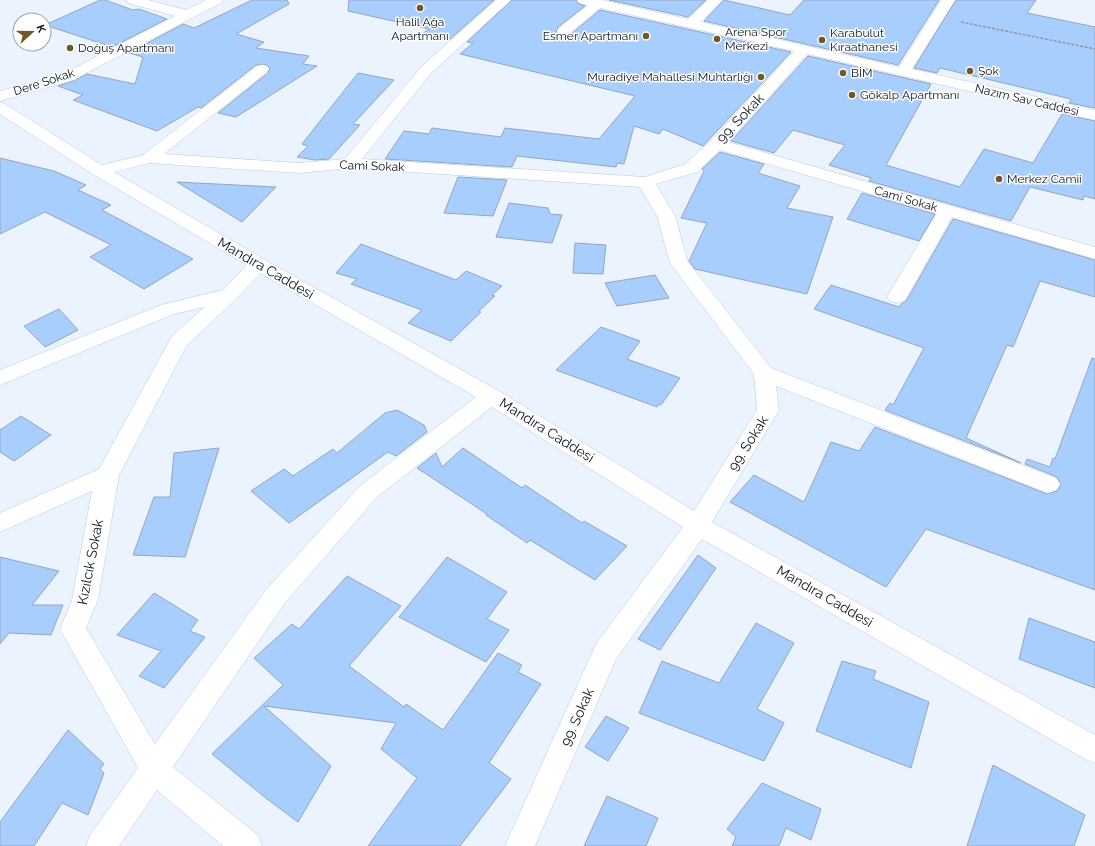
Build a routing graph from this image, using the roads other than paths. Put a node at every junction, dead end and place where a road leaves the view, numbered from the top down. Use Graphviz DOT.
graph roads {
  1 [pos="133,0"];
  2 [pos="216,0"];
  3 [pos="504,0"];
  4 [pos="584,0"];
  5 [pos="716,0"];
  6 [pos="948,0"];
  7 [pos="598,3"];
  8 [pos="186,15"];
  9 [pos="690,24"];
  10 [pos="564,31"];
  11 [pos="803,50"];
  12 [pos="262,69"];
  13 [pos="903,72"];
  14 [pos="0,96"];
  15 [pos="0,108"];
  16 [pos="1095,115"];
  17 [pos="717,144"];
  18 [pos="149,158"];
  19 [pos="350,163"];
  20 [pos="100,171"];
  21 [pos="646,182"];
  22 [pos="947,212"];
  23 [pos="1095,253"];
  24 [pos="258,264"];
  25 [pos="228,295"];
  26 [pos="897,297"];
  27 [pos="764,373"];
  28 [pos="0,378"];
  29 [pos="491,396"];
  30 [pos="107,475"];
  31 [pos="1048,484"];
  32 [pos="0,523"];
  33 [pos="698,524"];
  34 [pos="1095,750"];
  35 [pos="154,769"];
  36 [pos="100,846"];
  37 [pos="247,846"];
  38 [pos="520,846"];
  1 -- 8 [label="street"];
  2 -- 8 [label="street, Dere Sokak"];
  3 -- 19 [label="street"];
  4 -- 7 [label="street, Nazım Sav Caddesi"];
  5 -- 9 [label="street"];
  6 -- 13 [label="street"];
  7 -- 9 [label="street, Nazım Sav Caddesi"];
  7 -- 10 [label="street"];
  8 -- 14 [label="street, Dere Sokak"];
  9 -- 11 [label="street, Nazım Sav Caddesi"];
  11 -- 13 [label="street, Nazım Sav Caddesi"];
  11 -- 17 [label="street, 99. Sokak"];
  12 -- 18 [label="street"];
  13 -- 16 [label="street, Nazım Sav Caddesi"];
  15 -- 20 [label="street, Mandıra Caddesi"];
  17 -- 21 [label="street, 99. Sokak"];
  17 -- 22 [label="street, Cami Sokak"];
  18 -- 19 [label="street, Cami Sokak"];
  18 -- 20 [label="street, Cami Sokak"];
  19 -- 21 [label="street, Cami Sokak"];
  20 -- 24 [label="street, Mandıra Caddesi"];
  21 -- 27 [label="street"];
  22 -- 23 [label="street, Cami Sokak"];
  22 -- 26 [label="street"];
  24 -- 25 [label="street, Kızılcık Sokak"];
  24 -- 29 [label="street, Mandıra Caddesi"];
  25 -- 28 [label="street"];
  25 -- 30 [label="street, Kızılcık Sokak"];
  27 -- 31 [label="street"];
  27 -- 33 [label="street, 99. Sokak"];
  29 -- 33 [label="street, Mandıra Caddesi"];
  29 -- 35 [label="street"];
  30 -- 32 [label="street"];
  30 -- 35 [label="street, Kızılcık Sokak"];
  33 -- 34 [label="street, Mandıra Caddesi"];
  33 -- 38 [label="street, 99. Sokak"];
  35 -- 36 [label="street"];
  35 -- 37 [label="street, Kızılcık Sokak"];
}
